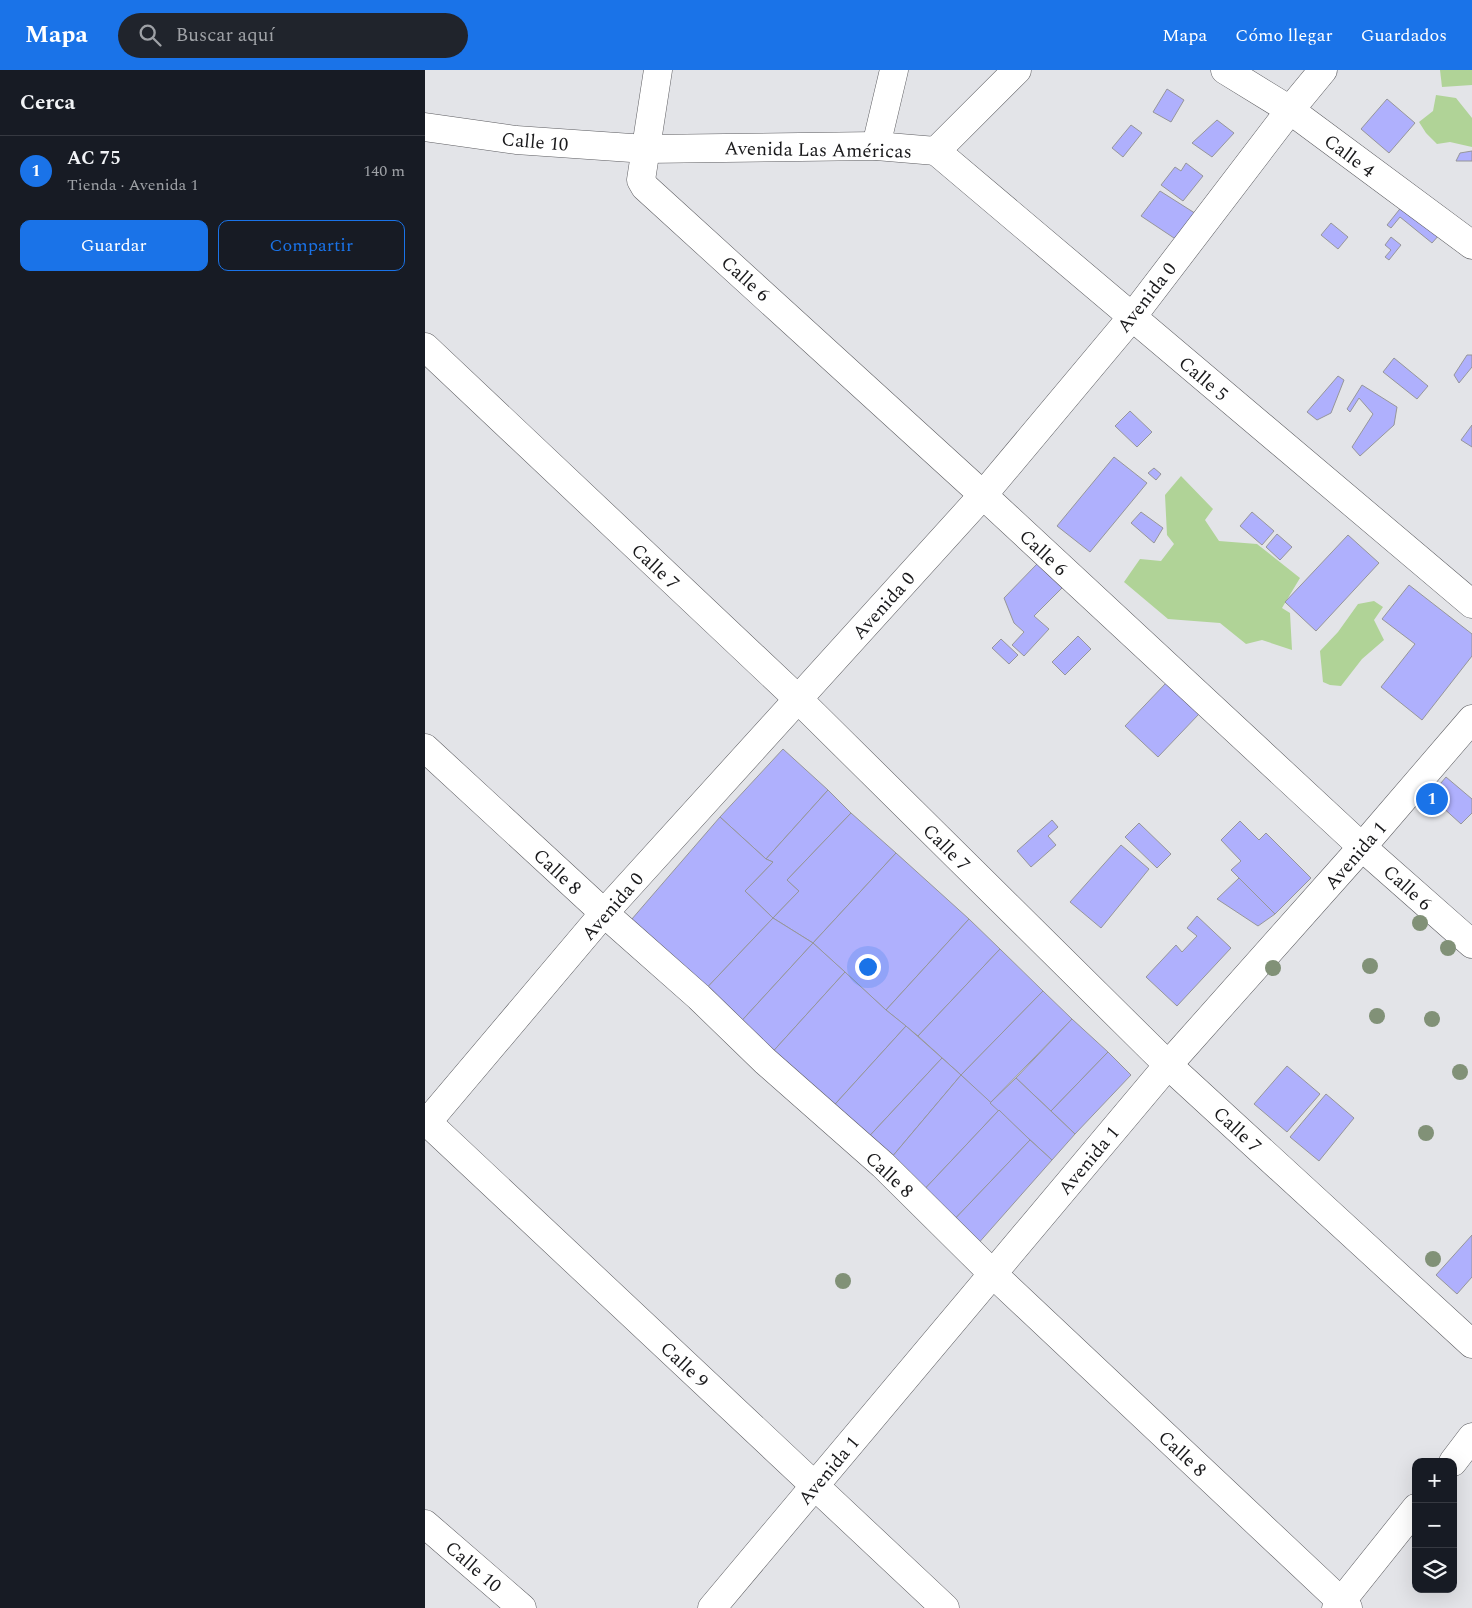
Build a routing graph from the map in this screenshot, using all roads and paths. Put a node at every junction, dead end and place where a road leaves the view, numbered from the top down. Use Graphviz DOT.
graph roads {
  1 [pos="658,70"];
  2 [pos="894,70"];
  3 [pos="1017,70"];
  4 [pos="1225,70"];
  5 [pos="1323,70"];
  6 [pos="1290,110"];
  7 [pos="425,127"];
  8 [pos="876,146"];
  9 [pos="646,149"];
  10 [pos="936,151"];
  11 [pos="1472,245"];
  12 [pos="1132,317"];
  13 [pos="425,348"];
  14 [pos="983,495"];
  15 [pos="1472,604"];
  16 [pos="797,699"];
  17 [pos="1472,719"];
  18 [pos="425,748"];
  19 [pos="1363,847"];
  20 [pos="604,913"];
  21 [pos="1472,944"];
  22 [pos="1168,1065"];
  23 [pos="426,1122"];
  24 [pos="993,1274"];
  25 [pos="1472,1344"];
  26 [pos="1472,1437"];
  27 [pos="1456,1458"];
  28 [pos="814,1486"];
  29 [pos="1412,1513"];
  30 [pos="425,1524"];
  31 [pos="1342,1606"];
  32 [pos="522,1608"];
  33 [pos="712,1608"];
  34 [pos="945,1608"];
  1 -- 9 [label="street, Calle 6"];
  2 -- 8 [label="street"];
  3 -- 10 [label="street, Avenida Las Américas"];
  4 -- 6 [label="street, Calle 4"];
  5 -- 6 [label="street, Avenida 0"];
  6 -- 11 [label="street, Calle 4"];
  6 -- 12 [label="street, Avenida 0"];
  7 -- 9 [label="street, Calle 10"];
  8 -- 9 [label="street, Avenida Las Américas"];
  8 -- 10 [label="street, Avenida Las Américas"];
  9 -- 14 [label="street, Calle 6"];
  10 -- 12 [label="street, Calle 5"];
  12 -- 14 [label="street, Avenida 0"];
  12 -- 15 [label="street, Calle 5"];
  13 -- 16 [label="street, Calle 7"];
  14 -- 16 [label="street, Avenida 0"];
  14 -- 19 [label="street, Calle 6"];
  16 -- 20 [label="street, Avenida 0"];
  16 -- 22 [label="street, Calle 7"];
  17 -- 19 [label="street, Avenida 1"];
  18 -- 20 [label="street, Calle 8"];
  19 -- 21 [label="street, Calle 6"];
  19 -- 22 [label="street, Avenida 1"];
  20 -- 23 [label="street, Avenida 0"];
  20 -- 24 [label="street, Calle 8"];
  22 -- 24 [label="street, Avenida 1"];
  22 -- 25 [label="street, Calle 7"];
  23 -- 28 [label="street, Calle 9"];
  24 -- 28 [label="street, Avenida 1"];
  24 -- 31 [label="street, Calle 8"];
  26 -- 27 [label="street"];
  28 -- 33 [label="street, Avenida 1"];
  28 -- 34 [label="street, Calle 9"];
  29 -- 31 [label="street"];
  30 -- 32 [label="street, Calle 10"];
}
